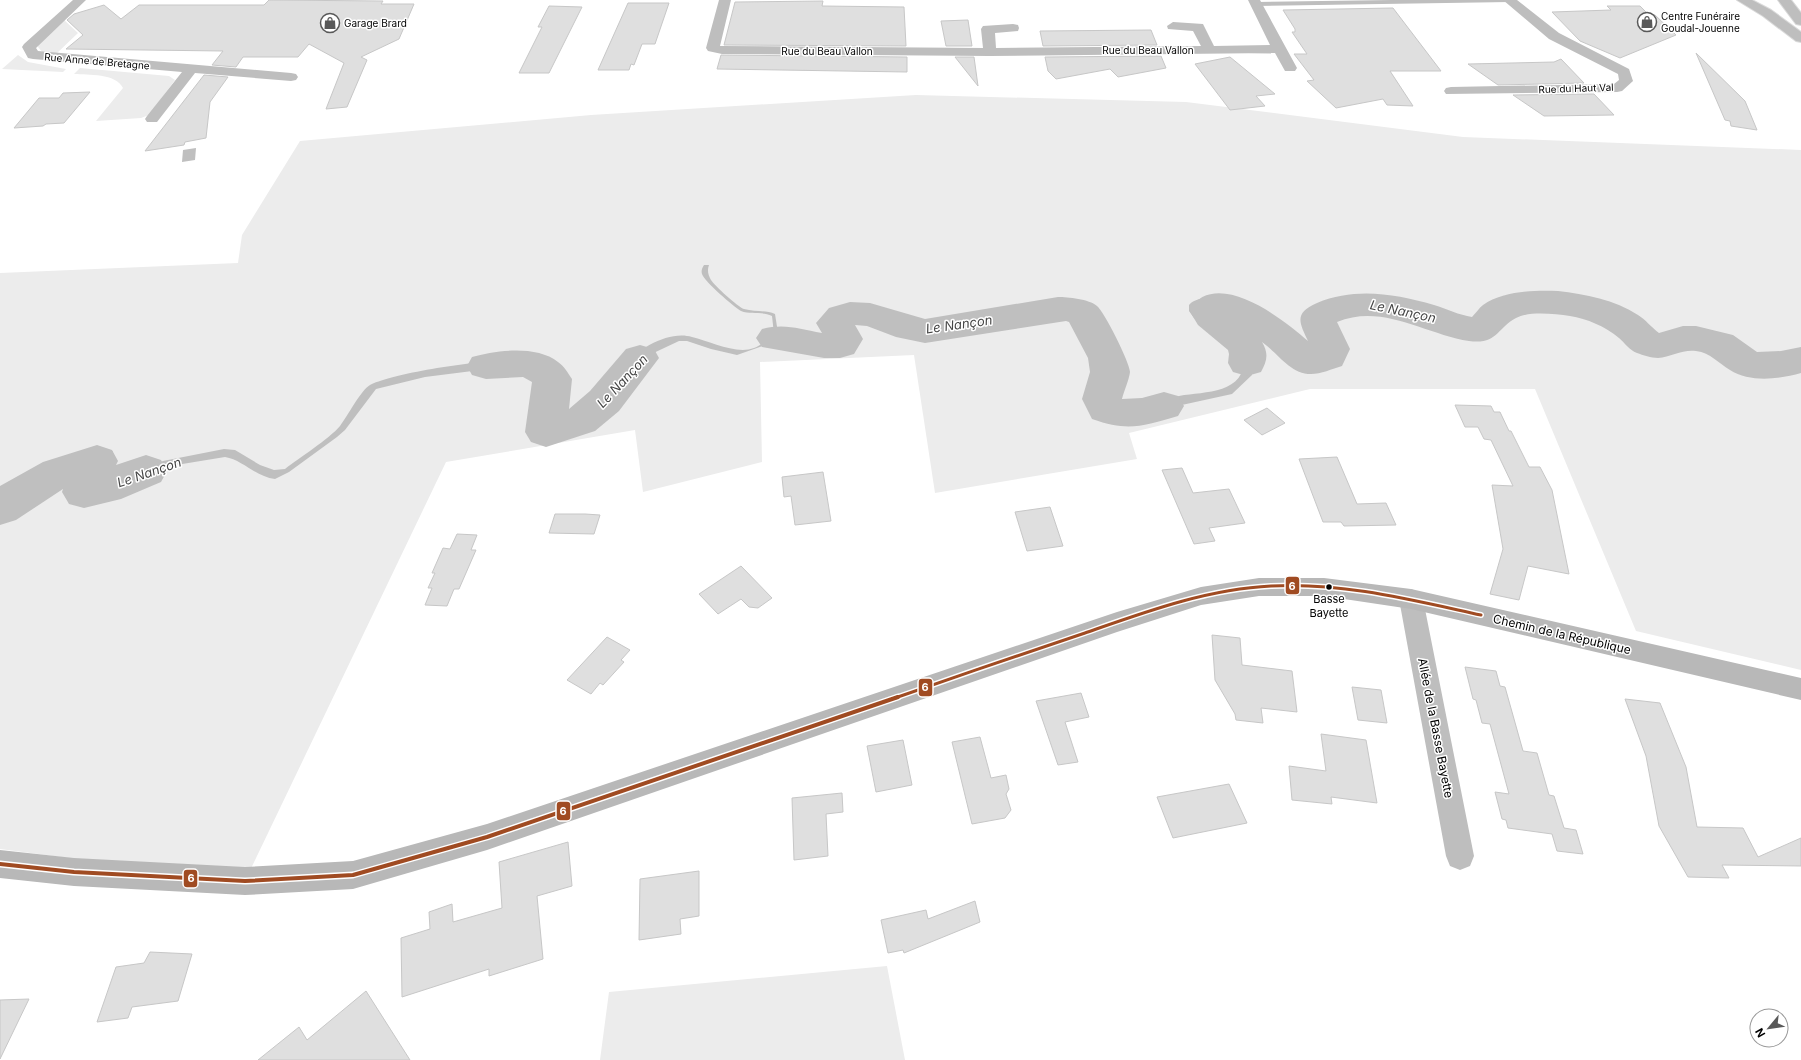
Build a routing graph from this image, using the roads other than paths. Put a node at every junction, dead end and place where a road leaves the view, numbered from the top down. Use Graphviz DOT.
graph roads {
  1 [pos="80,0"];
  2 [pos="725,0"];
  3 [pos="1509,0"];
  4 [pos="1743,0"];
  5 [pos="1784,0"];
  6 [pos="1255,2"];
  7 [pos="1801,21"];
  8 [pos="1173,26"];
  9 [pos="1013,28"];
  10 [pos="1801,38"];
  11 [pos="1279,49"];
  12 [pos="1210,50"];
  13 [pos="990,52"];
  14 [pos="1290,68"];
  15 [pos="191,69"];
  16 [pos="291,77"];
  17 [pos="1451,91"];
  18 [pos="152,119"];
  19 [pos="1411,599"];
  20 [pos="1801,689"];
  21 [pos="1460,856"];
  22 [pos="0,864"];
  1 -- 15 [label="street, Rue Anne de Bretagne"];
  2 -- 13 [label="street, Rue du Beau Vallon"];
  3 -- 6 [label="lane"];
  3 -- 17 [label="street, Rue du Haut Val"];
  4 -- 10 [label="street"];
  5 -- 7 [label="street"];
  6 -- 11 [label="street"];
  8 -- 12 [label="street, Rue du Beau Vallon"];
  9 -- 13 [label="street"];
  11 -- 12 [label="street, Rue du Beau Vallon"];
  11 -- 14 [label="street"];
  12 -- 13 [label="street, Rue du Beau Vallon"];
  15 -- 16 [label="street, Rue Anne de Bretagne"];
  15 -- 18 [label="street"];
  19 -- 20 [label="street, Chemin de la République"];
  19 -- 21 [label="street, Allée de la Basse Bayette"];
  19 -- 22 [label="street, Chemin de la République"];
}
